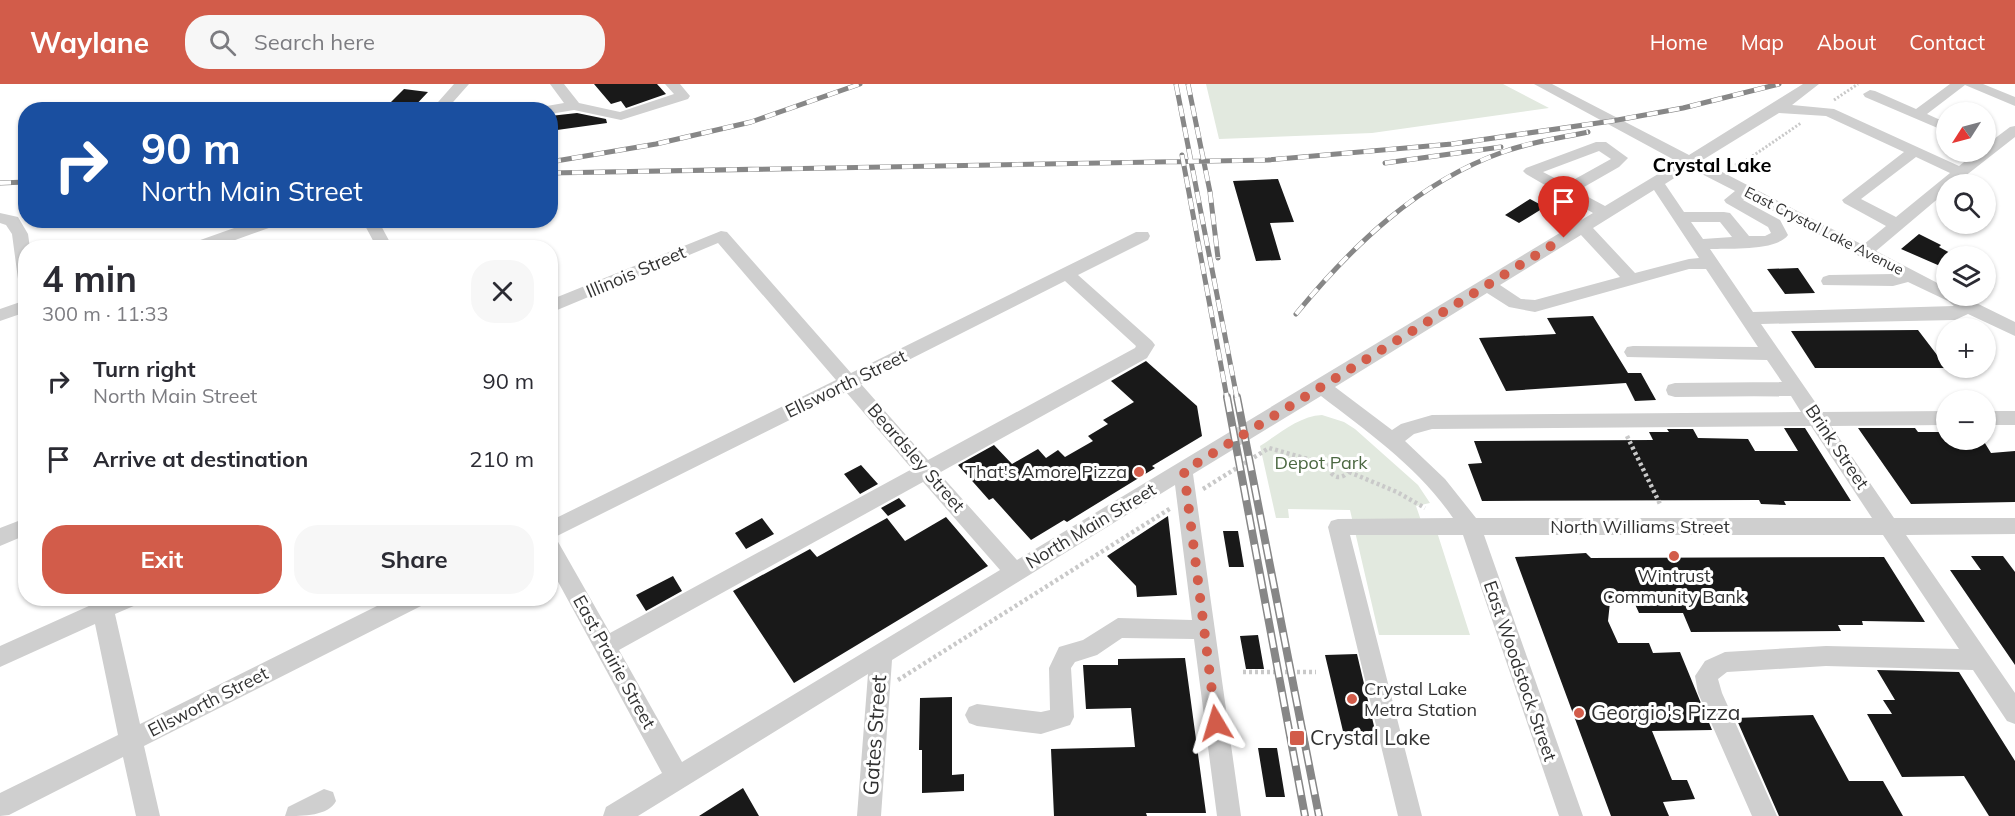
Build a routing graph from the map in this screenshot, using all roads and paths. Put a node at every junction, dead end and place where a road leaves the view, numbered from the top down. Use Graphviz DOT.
graph roads {
  1 [pos="462,84"];
  2 [pos="557,84"];
  3 [pos="672,84"];
  4 [pos="1541,84"];
  5 [pos="1858,84"];
  6 [pos="1959,84"];
  7 [pos="1971,84"];
  8 [pos="1811,85"];
  9 [pos="1870,94"];
  10 [pos="445,102"];
  11 [pos="2015,102"];
  12 [pos="574,106"];
  13 [pos="558,108"];
  14 [pos="1776,109"];
  15 [pos="1824,110"];
  16 [pos="1917,115"];
  17 [pos="1936,123"];
  18 [pos="2015,130"];
  19 [pos="1996,142"];
  20 [pos="1915,151"];
  21 [pos="1690,161"];
  22 [pos="1971,162"];
  23 [pos="1734,165"];
  24 [pos="1960,172"];
  25 [pos="1656,182"];
  26 [pos="1565,191"];
  27 [pos="1746,191"];
  28 [pos="1784,210"];
  29 [pos="1605,213"];
  30 [pos="1680,217"];
  31 [pos="0,218"];
  32 [pos="1768,220"];
  33 [pos="1898,225"];
  34 [pos="1583,227"];
  35 [pos="251,228"];
  36 [pos="721,236"];
  37 [pos="1142,236"];
  38 [pos="21,240"];
  39 [pos="218,240"];
  40 [pos="1745,241"];
  41 [pos="1700,245"];
  42 [pos="1865,252"];
  43 [pos="1712,263"];
  44 [pos="1067,274"];
  45 [pos="1910,276"];
  46 [pos="1631,279"];
  47 [pos="1829,281"];
  48 [pos="1488,285"];
  49 [pos="1936,289"];
  50 [pos="558,304"];
  51 [pos="1968,306"];
  52 [pos="18,309"];
  53 [pos="0,315"];
  54 [pos="1749,318"];
  55 [pos="2015,330"];
  56 [pos="1633,352"];
  57 [pos="1774,354"];
  58 [pos="849,382"];
  59 [pos="1322,387"];
  60 [pos="1797,389"];
  61 [pos="1675,390"];
  62 [pos="1817,417"];
  63 [pos="1936,418"];
  64 [pos="1996,418"];
  65 [pos="2015,418"];
  66 [pos="1619,419"];
  67 [pos="1391,440"];
  68 [pos="1329,465"];
  69 [pos="927,470"];
  70 [pos="1184,471"];
  71 [pos="1348,472"];
  72 [pos="1187,498"];
  73 [pos="1660,504"];
  74 [pos="1426,509"];
  75 [pos="1470,526"];
  76 [pos="2015,526"];
  77 [pos="558,527"];
  78 [pos="1891,527"];
  79 [pos="18,529"];
  80 [pos="0,537"];
  81 [pos="558,560"];
  82 [pos="1015,573"];
  83 [pos="98,606"];
  84 [pos="102,606"];
  85 [pos="399,606"];
  86 [pos="1204,630"];
  87 [pos="606,646"];
  88 [pos="881,654"];
  89 [pos="0,657"];
  90 [pos="1980,660"];
  91 [pos="1244,672"];
  92 [pos="1316,672"];
  93 [pos="895,683"];
  94 [pos="2015,713"];
  95 [pos="977,715"];
  96 [pos="132,740"];
  97 [pos="678,778"];
  98 [pos="324,801"];
  99 [pos="0,806"];
  100 [pos="148,816"];
  101 [pos="297,816"];
  102 [pos="615,816"];
  103 [pos="869,816"];
  104 [pos="1228,816"];
  105 [pos="1410,816"];
  106 [pos="1571,816"];
  107 [pos="1765,816"];
  1 -- 10 [label="street"];
  2 -- 12 [label="street"];
  3 -- 12 [label="street"];
  4 -- 21 [label="street, East Crystal Lake Avenue"];
  5 -- 15 [label="path"];
  6 -- 16 [label="street"];
  7 -- 11 [label="street"];
  8 -- 14 [label="street, North Main Street"];
  8 -- 15 [label="street"];
  9 -- 16 [label="street"];
  12 -- 13 [label="street"];
  14 -- 15 [label="street"];
  14 -- 21 [label="street, North Main Street"];
  15 -- 20 [label="street"];
  15 -- 23 [label="path"];
  16 -- 17 [label="street"];
  18 -- 19 [label="street"];
  20 -- 24 [label="street"];
  20 -- 33 [label="street"];
  21 -- 25 [label="street, North Main Street"];
  21 -- 27 [label="street, East Crystal Lake Avenue"];
  22 -- 24 [label="street"];
  24 -- 33 [label="street"];
  25 -- 29 [label="street, North Main Street"];
  25 -- 30 [label="street, Brink Street"];
  26 -- 26 [label="street"];
  26 -- 29 [label="street"];
  27 -- 28 [label="street, East Crystal Lake Avenue"];
  27 -- 32 [label="street"];
  28 -- 32 [label="street"];
  28 -- 42 [label="street, East Crystal Lake Avenue"];
  29 -- 34 [label="street, North Main Street"];
  30 -- 40 [label="street"];
  30 -- 41 [label="street, Brink Street"];
  31 -- 38 [label="street"];
  32 -- 40 [label="street"];
  33 -- 42 [label="street"];
  34 -- 46 [label="street"];
  34 -- 48 [label="street, North Main Street"];
  35 -- 39 [label="street"];
  36 -- 50 [label="street, Illinois Street"];
  36 -- 58 [label="street, Beardsley Street"];
  37 -- 44 [label="street, Ellsworth Street"];
  40 -- 41 [label="street"];
  41 -- 43 [label="street, Brink Street"];
  42 -- 45 [label="street, East Crystal Lake Avenue"];
  43 -- 46 [label="street"];
  43 -- 54 [label="street, Brink Street"];
  44 -- 58 [label="street, Ellsworth Street"];
  44 -- 69 [label="street"];
  45 -- 47 [label="street"];
  45 -- 49 [label="street, East Crystal Lake Avenue"];
  46 -- 48 [label="street"];
  48 -- 59 [label="street, North Main Street"];
  51 -- 54 [label="street"];
  51 -- 55 [label="street, East Crystal Lake Avenue"];
  52 -- 53 [label="street"];
  54 -- 57 [label="street, Brink Street"];
  56 -- 57 [label="street"];
  57 -- 60 [label="street, Brink Street"];
  58 -- 69 [label="street, Beardsley Street"];
  58 -- 77 [label="street, Ellsworth Street"];
  59 -- 67 [label="street"];
  59 -- 70 [label="street, North Main Street"];
  60 -- 61 [label="street"];
  60 -- 62 [label="street, Brink Street"];
  62 -- 63 [label="street"];
  62 -- 66 [label="street"];
  62 -- 78 [label="street, Brink Street"];
  64 -- 65 [label="street"];
  66 -- 67 [label="street"];
  66 -- 73 [label="path"];
  67 -- 75 [label="street"];
  68 -- 71 [label="path"];
  68 -- 71 [label="path"];
  68 -- 72 [label="path"];
  69 -- 82 [label="street, Beardsley Street"];
  69 -- 87 [label="street"];
  70 -- 72 [label="street"];
  70 -- 82 [label="street, North Main Street"];
  71 -- 74 [label="path"];
  72 -- 86 [label="street"];
  72 -- 93 [label="path"];
  75 -- 78 [label="street, North Williams Street"];
  75 -- 105 [label="street, North Williams Street"];
  75 -- 106 [label="street, East Woodstock Street"];
  76 -- 78 [label="street, North Williams Street"];
  78 -- 90 [label="street, Brink Street"];
  79 -- 80 [label="street"];
  81 -- 87 [label="street, East Prairie Street"];
  82 -- 88 [label="street, North Main Street"];
  83 -- 89 [label="street"];
  84 -- 96 [label="street"];
  85 -- 96 [label="street, Ellsworth Street"];
  86 -- 95 [label="street"];
  86 -- 104 [label="street"];
  87 -- 97 [label="street, East Prairie Street"];
  88 -- 97 [label="street, North Main Street"];
  88 -- 103 [label="street, Gates Street"];
  90 -- 94 [label="street, Brink Street"];
  90 -- 107 [label="street"];
  91 -- 92 [label="path"];
  96 -- 99 [label="street, Ellsworth Street"];
  96 -- 100 [label="street"];
  97 -- 102 [label="street, North Main Street"];
  98 -- 101 [label="street"];
}
